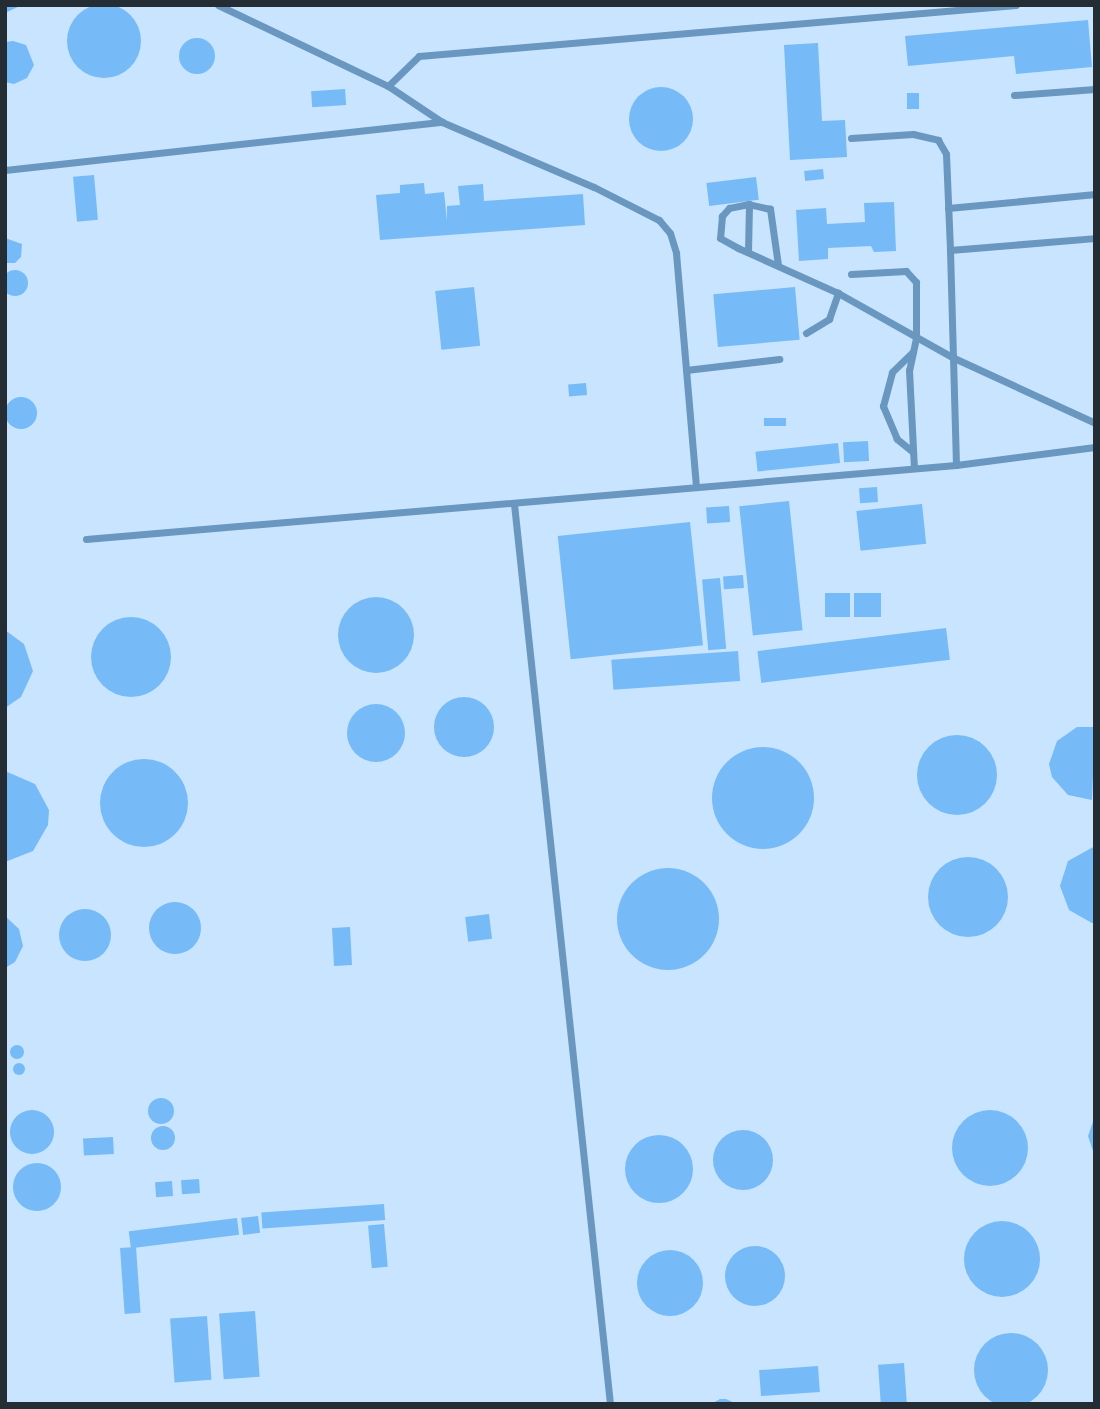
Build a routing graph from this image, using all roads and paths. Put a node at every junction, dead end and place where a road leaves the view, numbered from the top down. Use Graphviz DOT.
graph roads {
  1 [pos="218,5"];
  2 [pos="1016,5"];
  3 [pos="387,86"];
  4 [pos="1095,89"];
  5 [pos="1014,95"];
  6 [pos="442,122"];
  7 [pos="851,138"];
  8 [pos="5,170"];
  9 [pos="1095,194"];
  10 [pos="749,204"];
  11 [pos="948,208"];
  12 [pos="1095,238"];
  13 [pos="950,250"];
  14 [pos="748,252"];
  15 [pos="778,265"];
  16 [pos="851,274"];
  17 [pos="838,293"];
  18 [pos="806,333"];
  19 [pos="916,338"];
  20 [pos="913,352"];
  21 [pos="954,358"];
  22 [pos="779,359"];
  23 [pos="686,370"];
  24 [pos="1095,423"];
  25 [pos="1095,447"];
  26 [pos="913,452"];
  27 [pos="956,465"];
  28 [pos="914,468"];
  29 [pos="696,484"];
  30 [pos="514,503"];
  31 [pos="86,539"];
  32 [pos="610,1404"];
  1 -- 3 [label="lane"];
  2 -- 3 [label="lane"];
  3 -- 6 [label="lane"];
  4 -- 5 [label="lane"];
  6 -- 8 [label="lane"];
  6 -- 23 [label="lane"];
  7 -- 11 [label="lane"];
  9 -- 11 [label="lane"];
  10 -- 14 [label="lane"];
  10 -- 14 [label="lane"];
  10 -- 15 [label="lane"];
  11 -- 13 [label="lane"];
  12 -- 13 [label="lane"];
  13 -- 21 [label="lane"];
  14 -- 15 [label="lane"];
  15 -- 17 [label="lane"];
  16 -- 19 [label="lane"];
  17 -- 18 [label="lane"];
  17 -- 19 [label="lane"];
  19 -- 20 [label="lane"];
  19 -- 21 [label="lane"];
  20 -- 26 [label="lane"];
  20 -- 26 [label="lane"];
  21 -- 24 [label="lane"];
  21 -- 27 [label="lane"];
  22 -- 23 [label="lane"];
  23 -- 29 [label="lane"];
  25 -- 27 [label="lane"];
  26 -- 28 [label="lane"];
  27 -- 28 [label="lane"];
  28 -- 29 [label="lane"];
  29 -- 30 [label="lane"];
  30 -- 31 [label="lane"];
  30 -- 32 [label="lane"];
}
